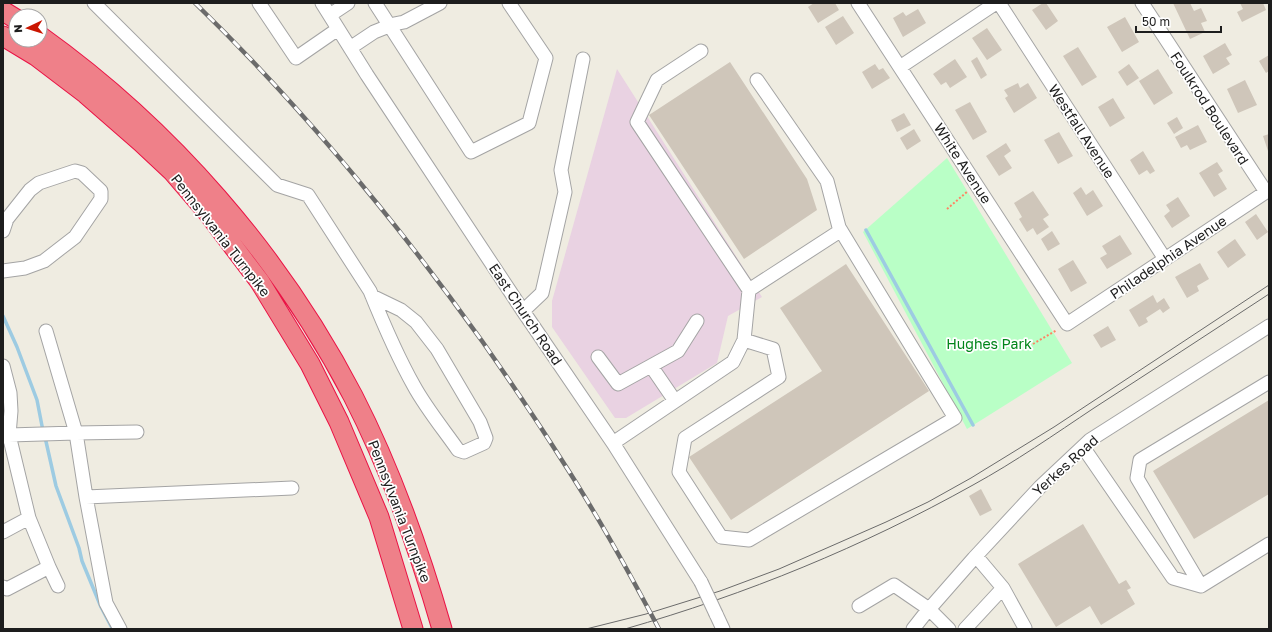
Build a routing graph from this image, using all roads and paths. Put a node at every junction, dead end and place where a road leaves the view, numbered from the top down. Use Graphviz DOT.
graph roads {
  1 [pos="94,3"];
  2 [pos="259,3"];
  3 [pos="322,3"];
  4 [pos="348,3"];
  5 [pos="375,3"];
  6 [pos="440,3"];
  7 [pos="509,3"];
  8 [pos="858,3"];
  9 [pos="996,3"];
  10 [pos="999,3"];
  11 [pos="1142,3"];
  12 [pos="330,15"];
  13 [pos="390,26"];
  14 [pos="338,29"];
  15 [pos="3,36"];
  16 [pos="48,42"];
  17 [pos="350,48"];
  18 [pos="700,51"];
  19 [pos="583,59"];
  20 [pos="900,67"];
  21 [pos="757,80"];
  22 [pos="976,184"];
  23 [pos="1268,191"];
  24 [pos="947,209"];
  25 [pos="840,229"];
  26 [pos="3,231"];
  27 [pos="1165,259"];
  28 [pos="3,271"];
  29 [pos="749,290"];
  30 [pos="372,296"];
  31 [pos="523,311"];
  32 [pos="697,321"];
  33 [pos="1067,324"];
  34 [pos="1269,326"];
  35 [pos="46,331"];
  36 [pos="744,340"];
  37 [pos="1033,344"];
  38 [pos="598,357"];
  39 [pos="3,366"];
  40 [pos="651,366"];
  41 [pos="1269,382"];
  42 [pos="6,393"];
  43 [pos="675,400"];
  44 [pos="137,432"];
  45 [pos="76,433"];
  46 [pos="6,436"];
  47 [pos="613,443"];
  48 [pos="1083,447"];
  49 [pos="292,488"];
  50 [pos="86,497"];
  51 [pos="29,518"];
  52 [pos="3,532"];
  53 [pos="1269,544"];
  54 [pos="976,556"];
  55 [pos="50,567"];
  56 [pos="58,586"];
  57 [pos="1201,586"];
  58 [pos="5,588"];
  59 [pos="1003,588"];
  60 [pos="859,606"];
  61 [pos="929,610"];
  62 [pos="440,623"];
  63 [pos="412,625"];
  64 [pos="1025,628"];
  65 [pos="120,629"];
  66 [pos="723,629"];
  67 [pos="913,629"];
  68 [pos="949,629"];
  69 [pos="965,629"];
  1 -- 30 [label="street"];
  2 -- 14 [label="street"];
  3 -- 12 [label="street, East Church Road"];
  4 -- 12 [label="street"];
  5 -- 13 [label="street"];
  6 -- 13 [label="street"];
  7 -- 13 [label="street"];
  8 -- 20 [label="street, White Avenue"];
  9 -- 20 [label="street"];
  10 -- 27 [label="street, Westfall Avenue"];
  11 -- 23 [label="street, Foulkrod Boulevard"];
  12 -- 14 [label="street, East Church Road"];
  13 -- 17 [label="street"];
  14 -- 17 [label="street, East Church Road"];
  15 -- 63 [label="highway, Pennsylvania Turnpike"];
  16 -- 62 [label="highway, Pennsylvania Turnpike"];
  17 -- 31 [label="street, East Church Road"];
  18 -- 29 [label="street"];
  19 -- 31 [label="street"];
  20 -- 22 [label="street, White Avenue"];
  21 -- 25 [label="street"];
  22 -- 24 [label="path"];
  22 -- 33 [label="street, White Avenue"];
  23 -- 27 [label="street, Philadelphia Avenue"];
  25 -- 29 [label="street"];
  25 -- 36 [label="street"];
  26 -- 28 [label="street"];
  27 -- 33 [label="street, Philadelphia Avenue"];
  29 -- 36 [label="street"];
  30 -- 30 [label="street"];
  31 -- 47 [label="street, East Church Road"];
  32 -- 40 [label="street"];
  33 -- 37 [label="path"];
  34 -- 48 [label="street, Yerkes Road"];
  35 -- 45 [label="street"];
  36 -- 43 [label="street"];
  38 -- 40 [label="street"];
  39 -- 42 [label="street"];
  40 -- 43 [label="street"];
  41 -- 57 [label="street"];
  42 -- 46 [label="street"];
  43 -- 47 [label="street"];
  44 -- 45 [label="street"];
  45 -- 46 [label="street"];
  45 -- 50 [label="street"];
  46 -- 51 [label="street"];
  47 -- 66 [label="street, East Church Road, bridge"];
  48 -- 54 [label="street, Yerkes Road"];
  48 -- 57 [label="street"];
  49 -- 50 [label="street"];
  50 -- 65 [label="street"];
  51 -- 52 [label="street"];
  51 -- 55 [label="street"];
  53 -- 57 [label="street"];
  54 -- 59 [label="street"];
  54 -- 61 [label="street, Yerkes Road"];
  55 -- 56 [label="street"];
  55 -- 58 [label="street"];
  59 -- 64 [label="street"];
  59 -- 69 [label="street"];
  60 -- 61 [label="street"];
  61 -- 67 [label="street, Yerkes Road"];
  61 -- 68 [label="street"];
}
